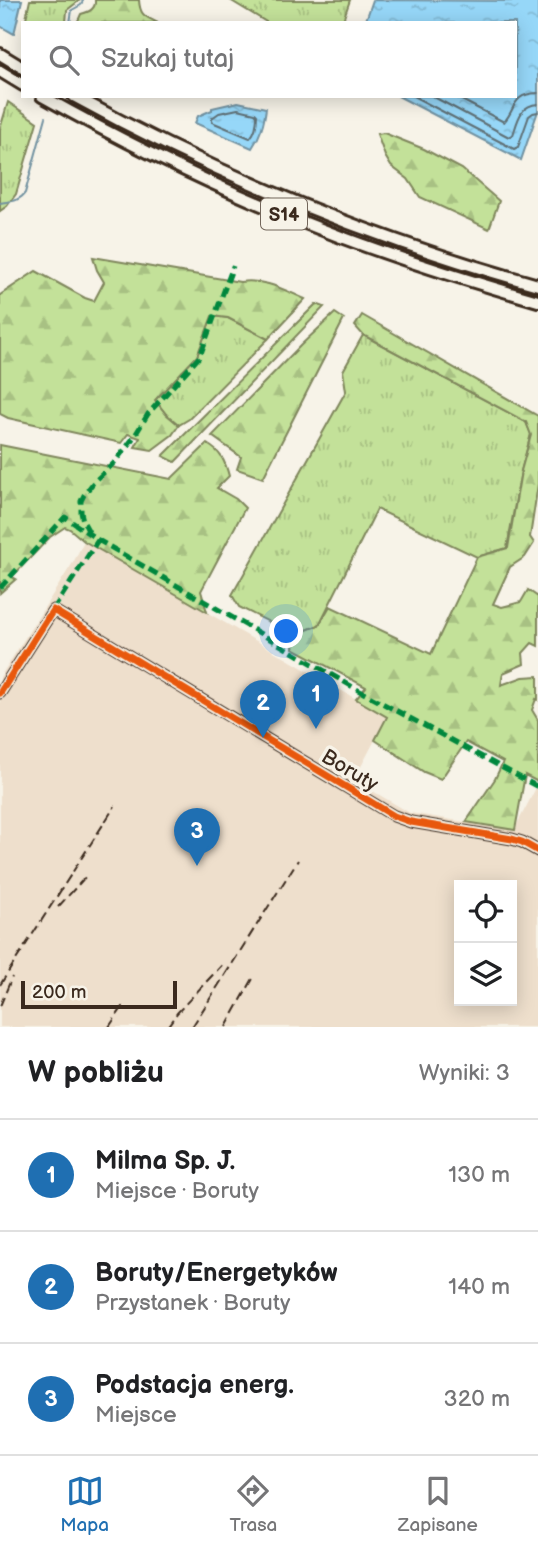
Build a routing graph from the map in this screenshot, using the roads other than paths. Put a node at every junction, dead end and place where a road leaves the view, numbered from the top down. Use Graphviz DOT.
graph roads {
  1 [pos="0,54"];
  2 [pos="21,67"];
  3 [pos="0,71"];
  4 [pos="21,84"];
  5 [pos="46,98"];
  6 [pos="78,98"];
  7 [pos="538,285"];
  8 [pos="538,301"];
  9 [pos="0,693"];
  10 [pos="538,851"];
  1 -- 2 [label="highway"];
  3 -- 4 [label="highway"];
  5 -- 8 [label="highway, S14"];
  6 -- 7 [label="highway, S14"];
  9 -- 10 [label="street, Boruty"];
}
